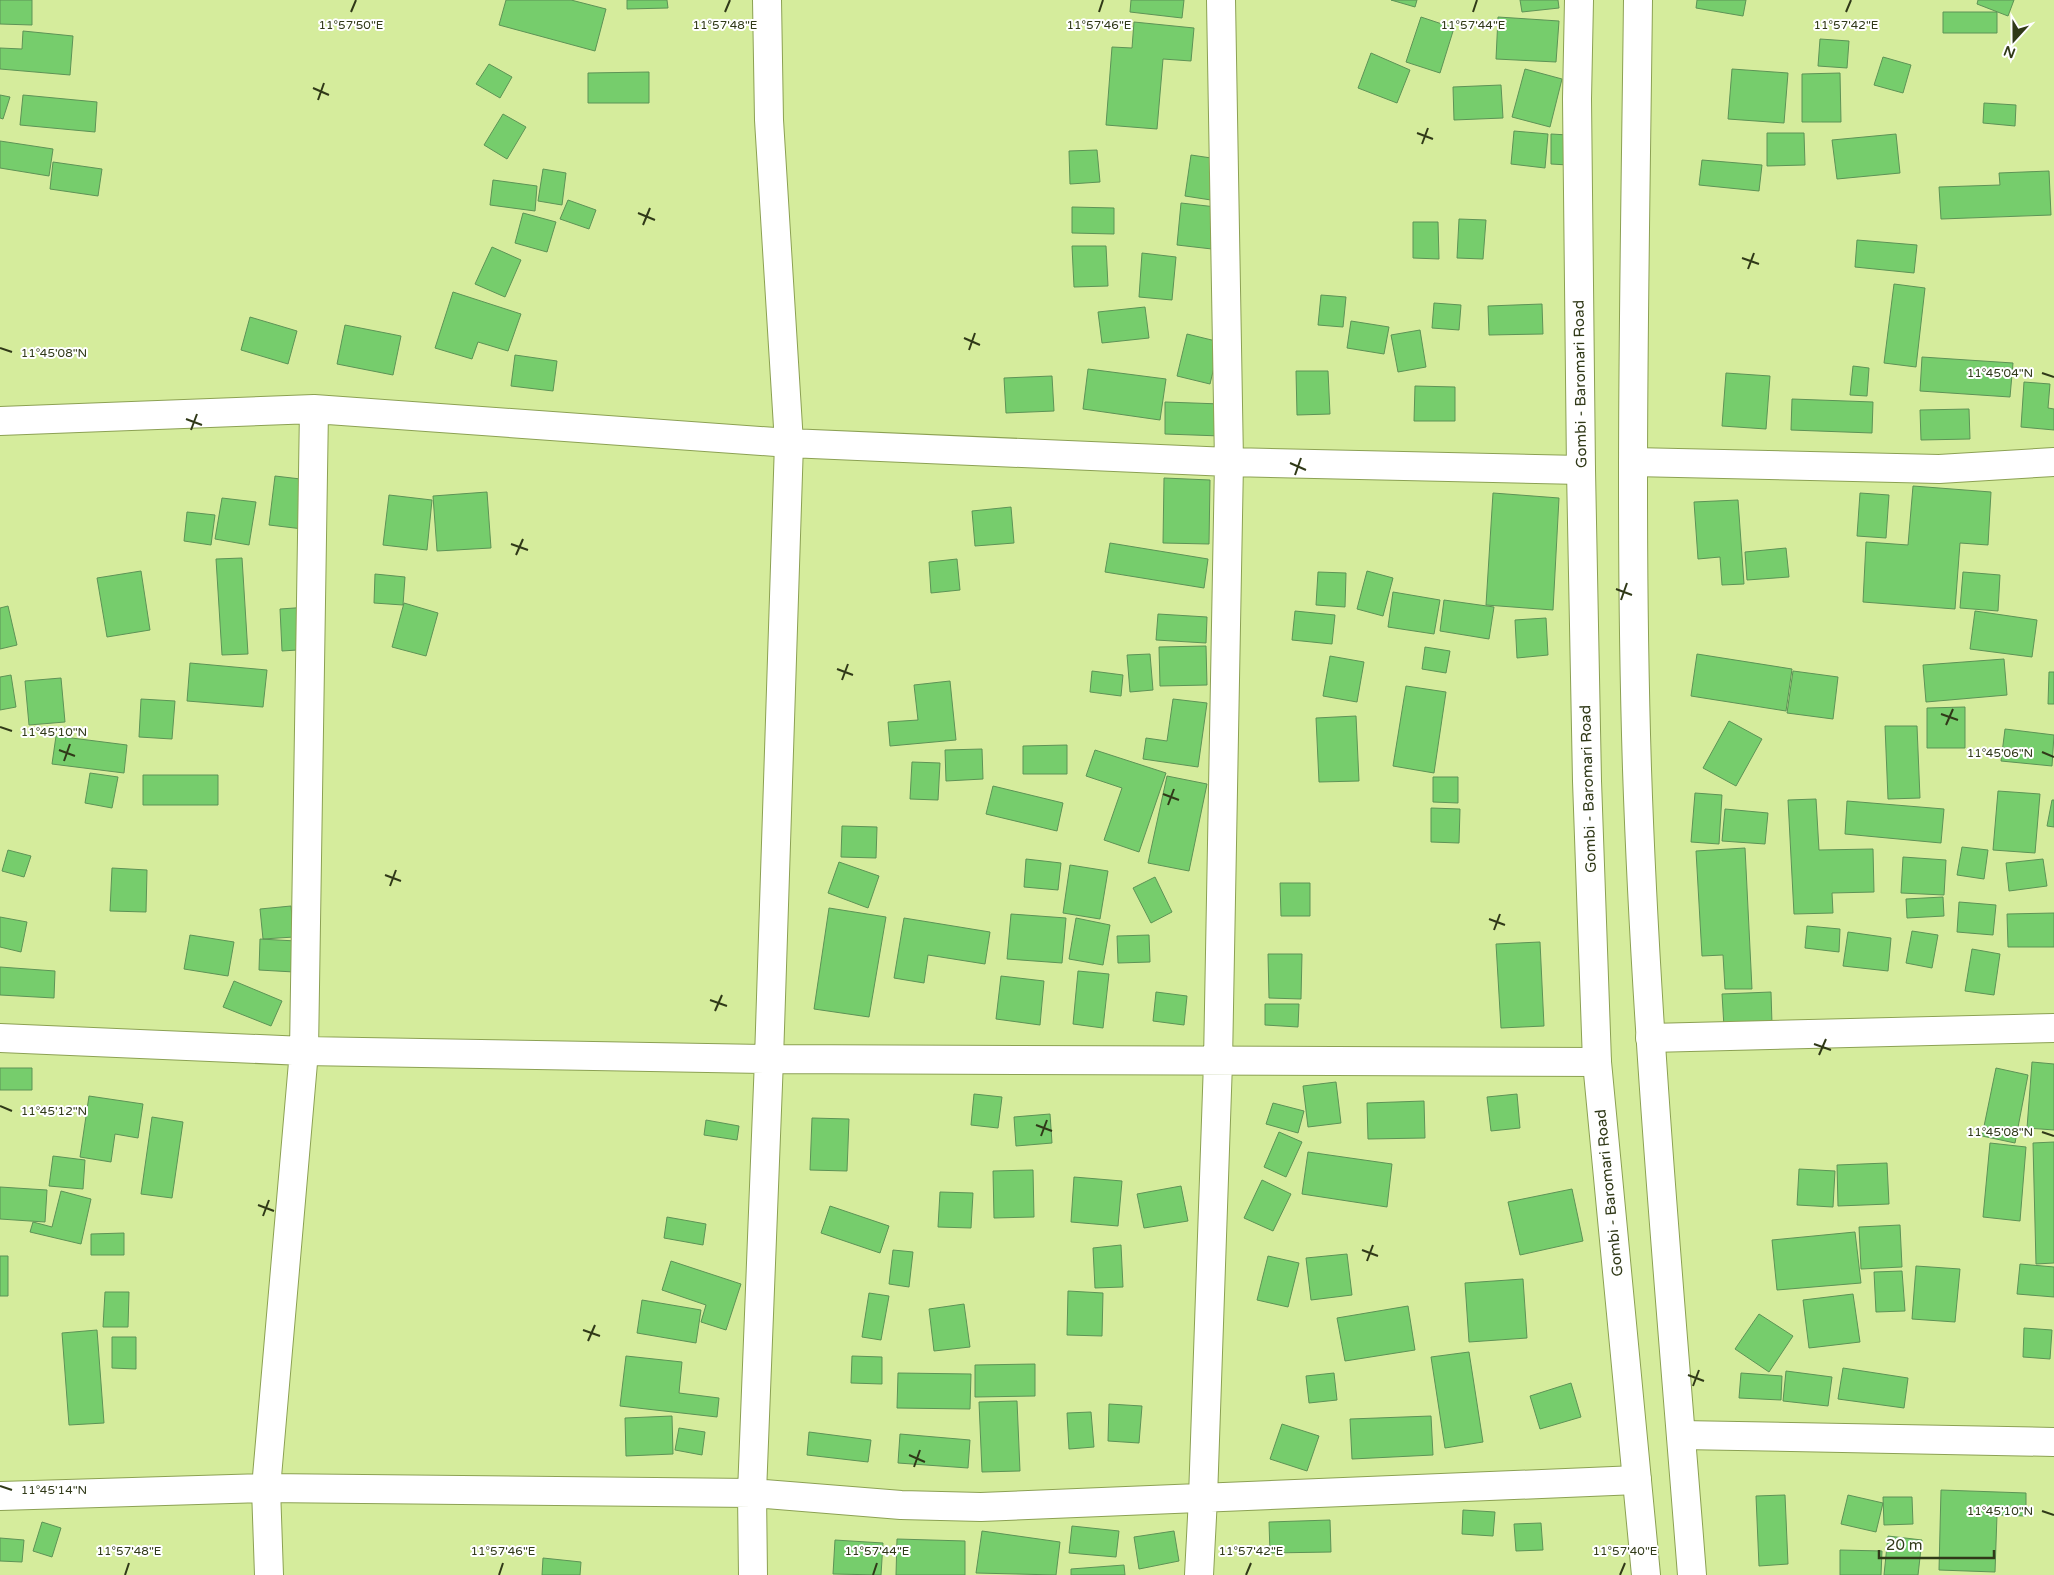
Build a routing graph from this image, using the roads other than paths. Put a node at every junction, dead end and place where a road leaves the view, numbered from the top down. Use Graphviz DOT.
graph roads {
  1 [pos="767,0"];
  2 [pos="1221,0"];
  3 [pos="1579,0"];
  4 [pos="1638,0"];
  5 [pos="314,409"];
  6 [pos="0,421"];
  7 [pos="789,443"];
  8 [pos="1229,462"];
  9 [pos="1633,462"];
  10 [pos="2054,462"];
  11 [pos="1581,470"];
  12 [pos="2054,1028"];
  13 [pos="0,1038"];
  14 [pos="1650,1038"];
  15 [pos="304,1051"];
  16 [pos="769,1059"];
  17 [pos="1218,1062"];
  18 [pos="1597,1062"];
  19 [pos="1681,1435"];
  20 [pos="2054,1442"];
  21 [pos="1637,1480"];
  22 [pos="266,1488"];
  23 [pos="752,1493"];
  24 [pos="0,1496"];
  25 [pos="1204,1498"];
  26 [pos="269,1575"];
  27 [pos="753,1575"];
  28 [pos="1199,1575"];
  29 [pos="1646,1575"];
  30 [pos="1692,1575"];
  1 -- 7 [label="street"];
  2 -- 8 [label="street"];
  3 -- 11 [label="street, Gombi - Baromari Road"];
  4 -- 9 [label="street"];
  5 -- 6 [label="street"];
  5 -- 7 [label="street"];
  5 -- 15 [label="street"];
  7 -- 8 [label="street"];
  7 -- 16 [label="street"];
  8 -- 11 [label="street"];
  8 -- 17 [label="street"];
  9 -- 10 [label="street"];
  9 -- 14 [label="street"];
  11 -- 18 [label="street, Gombi - Baromari Road"];
  12 -- 14 [label="street"];
  13 -- 15 [label="street"];
  14 -- 19 [label="street"];
  15 -- 16 [label="street"];
  15 -- 22 [label="street"];
  16 -- 17 [label="street"];
  16 -- 23 [label="street"];
  17 -- 18 [label="street"];
  17 -- 25 [label="street"];
  18 -- 21 [label="street, Gombi - Baromari Road"];
  19 -- 20 [label="street"];
  19 -- 30 [label="street"];
  21 -- 25 [label="street"];
  21 -- 29 [label="street, Gombi - Baromari Road"];
  22 -- 23 [label="street"];
  22 -- 24 [label="street"];
  22 -- 26 [label="street"];
  23 -- 25 [label="street"];
  23 -- 27 [label="street"];
  25 -- 28 [label="street"];
}
